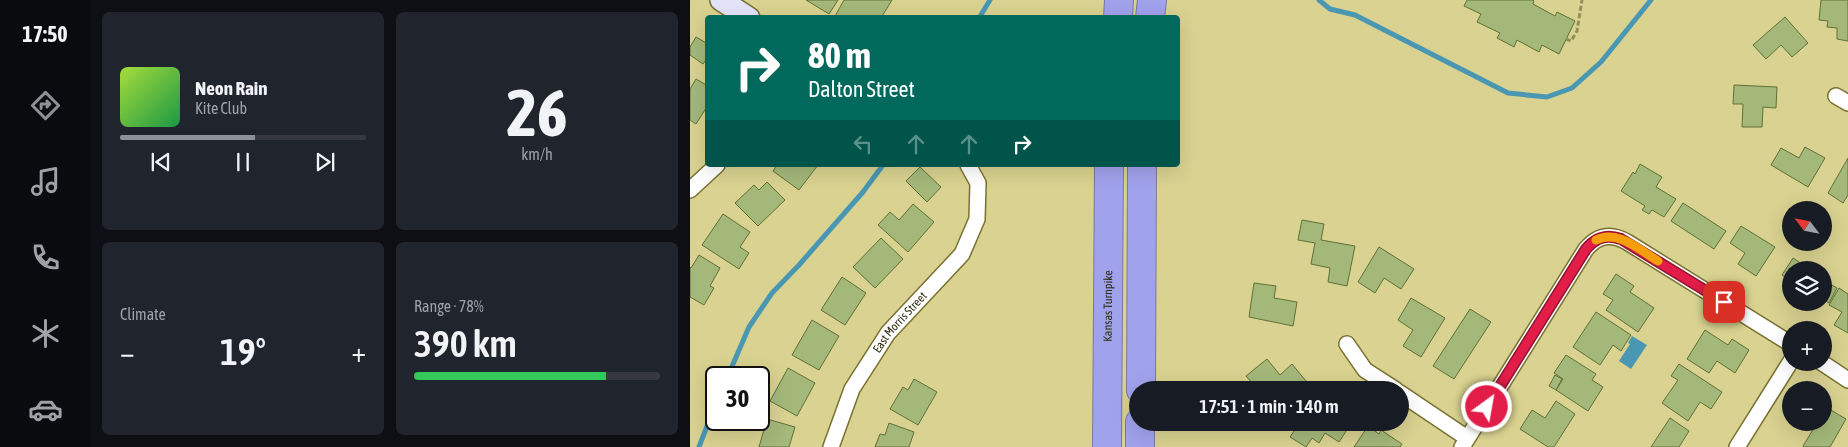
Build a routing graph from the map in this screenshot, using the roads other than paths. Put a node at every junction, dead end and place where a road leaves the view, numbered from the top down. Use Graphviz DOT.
graph roads {
  1 [pos="721,0"];
  2 [pos="1119,0"];
  3 [pos="1152,0"];
  4 [pos="744,15"];
  5 [pos="1118,15"];
  6 [pos="1150,15"];
  7 [pos="715,167"];
  8 [pos="969,167"];
  9 [pos="1109,167"];
  10 [pos="1142,167"];
  11 [pos="690,190"];
  12 [pos="1782,338"];
  13 [pos="1348,344"];
  14 [pos="1832,369"];
  15 [pos="1785,371"];
  16 [pos="1848,380"];
  17 [pos="1140,381"];
  18 [pos="1382,381"];
  19 [pos="1409,400"];
  20 [pos="1140,431"];
  21 [pos="1465,443"];
  22 [pos="831,447"];
  23 [pos="1107,447"];
  24 [pos="1140,447"];
  25 [pos="1737,447"];
  1 -- 4 [label="street"];
  2 -- 5 [label="highway"];
  3 -- 6 [label="highway"];
  7 -- 11 [label="street"];
  8 -- 22 [label="street, East Morris Street"];
  9 -- 23 [label="highway, Kansas Turnpike"];
  10 -- 17 [label="highway"];
  12 -- 21 [label="street"];
  13 -- 18 [label="street"];
  14 -- 16 [label="street"];
  15 -- 25 [label="street"];
  19 -- 21 [label="street"];
  20 -- 24 [label="highway"];
}
